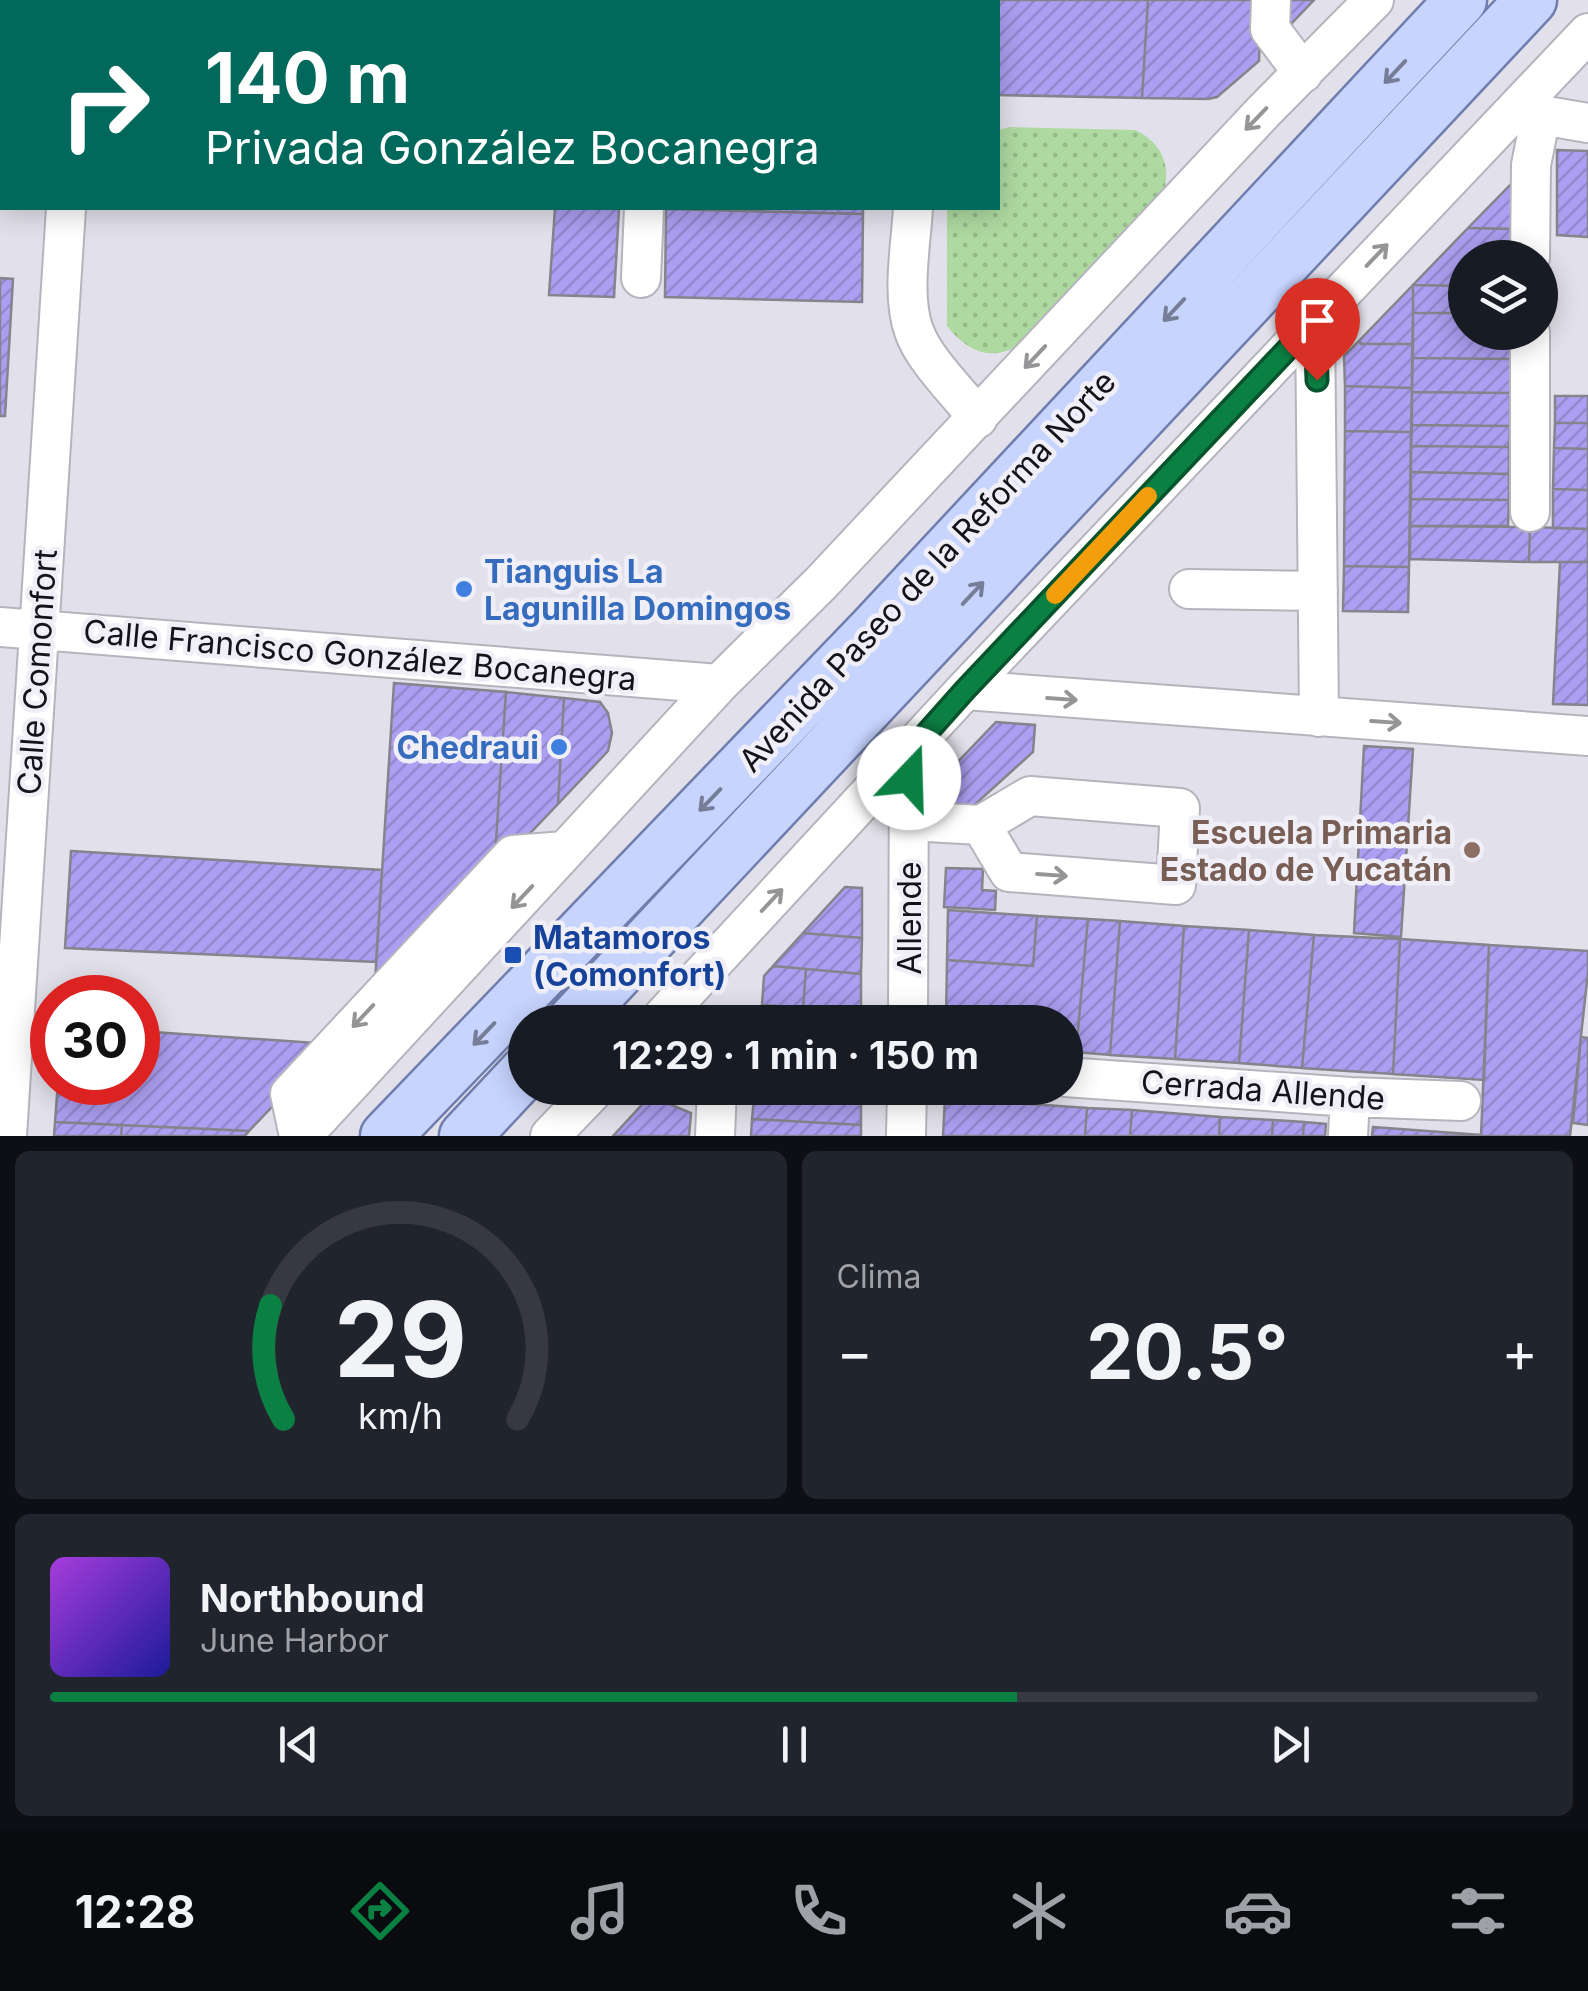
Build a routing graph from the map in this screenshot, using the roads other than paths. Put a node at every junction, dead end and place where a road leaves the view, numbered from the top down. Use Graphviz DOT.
graph roads {
  1 [pos="1271,0"];
  2 [pos="1374,0"];
  3 [pos="1461,0"];
  4 [pos="1531,0"];
  5 [pos="1588,33"];
  6 [pos="1303,72"];
  7 [pos="1534,106"];
  8 [pos="1588,122"];
  9 [pos="66,210"];
  10 [pos="644,210"];
  11 [pos="913,210"];
  12 [pos="1530,240"];
  13 [pos="641,278"];
  14 [pos="1315,320"];
  15 [pos="1530,350"];
  16 [pos="978,418"];
  17 [pos="1530,512"];
  18 [pos="1190,589"];
  19 [pos="1318,591"];
  20 [pos="0,627"];
  21 [pos="40,629"];
  22 [pos="719,684"];
  23 [pos="965,690"];
  24 [pos="1318,717"];
  25 [pos="1588,736"];
  26 [pos="908,754"];
  27 [pos="909,821"];
  28 [pos="981,826"];
  29 [pos="588,1005"];
  30 [pos="682,1005"];
  31 [pos="908,1005"];
  32 [pos="1083,1079"];
  33 [pos="508,1090"];
  34 [pos="1350,1098"];
  35 [pos="1461,1102"];
  36 [pos="580,1105"];
  37 [pos="716,1105"];
  38 [pos="907,1105"];
  39 [pos="7,1136"];
  40 [pos="300,1136"];
  41 [pos="386,1136"];
  42 [pos="465,1136"];
  43 [pos="550,1136"];
  44 [pos="715,1136"];
  45 [pos="906,1136"];
  46 [pos="1348,1136"];
  1 -- 6 [label="street"];
  2 -- 6 [label="street, Avenida Paseo de la Reforma Norte"];
  3 -- 41 [label="main road, Avenida Paseo de la Reforma Norte, one-way"];
  29 -- 4 [label="main road, Avenida Paseo de la Reforma Norte, one-way"];
  5 -- 7 [label="street"];
  6 -- 16 [label="street, Avenida Paseo de la Reforma Norte, one-way"];
  7 -- 8 [label="street"];
  7 -- 12 [label="street"];
  14 -- 7 [label="street, one-way"];
  9 -- 21 [label="street, Calle Comonfort"];
  10 -- 13 [label="street"];
  11 -- 16 [label="street"];
  14 -- 19 [label="street"];
  14 -- 23 [label="street"];
  15 -- 17 [label="street"];
  16 -- 22 [label="street, Avenida Paseo de la Reforma Norte"];
  18 -- 19 [label="street"];
  19 -- 24 [label="street"];
  20 -- 21 [label="street, Calle Francisco González Bocanegra"];
  21 -- 22 [label="street, Calle Francisco González Bocanegra"];
  21 -- 39 [label="street, Calle Comonfort"];
  22 -- 40 [label="street, Avenida Paseo de la Reforma Norte, one-way"];
  23 -- 24 [label="street, one-way"];
  23 -- 26 [label="street"];
  24 -- 25 [label="street, one-way"];
  26 -- 27 [label="street, Allende"];
  30 -- 26 [label="street, one-way"];
  27 -- 28 [label="street"];
  27 -- 31 [label="street, Allende"];
  28 -- 28 [label="street, one-way"];
  32 -- 34 [label="street, Cerrada Allende"];
  33 -- 42 [label="main road"];
  34 -- 35 [label="street, Cerrada Allende"];
  34 -- 46 [label="street"];
  36 -- 43 [label="street"];
  37 -- 44 [label="street"];
  38 -- 45 [label="street"];
}
